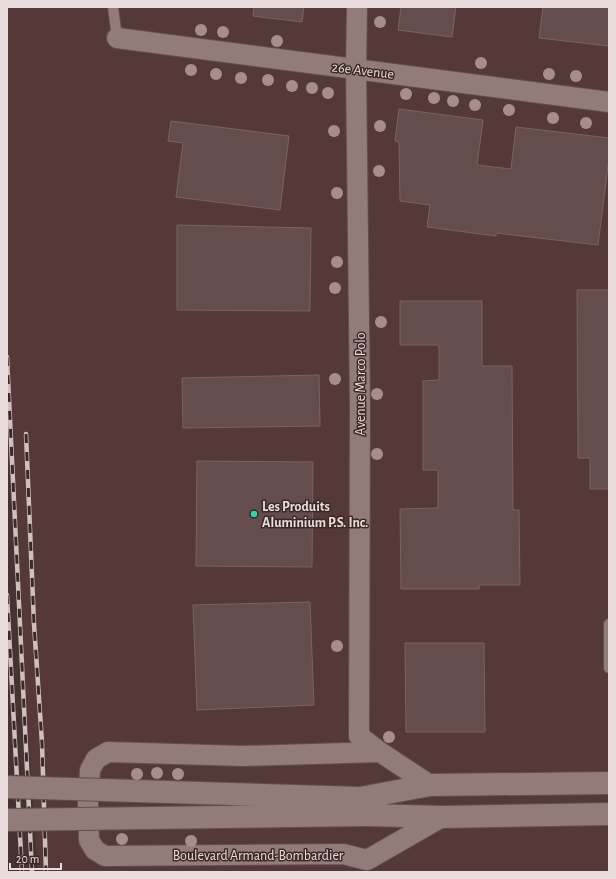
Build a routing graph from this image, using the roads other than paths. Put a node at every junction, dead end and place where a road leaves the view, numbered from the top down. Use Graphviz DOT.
graph roads {
  1 [pos="112,7"];
  2 [pos="357,7"];
  3 [pos="117,38"];
  4 [pos="356,69"];
  5 [pos="609,102"];
  6 [pos="609,624"];
  7 [pos="609,668"];
  8 [pos="380,752"];
  9 [pos="609,783"];
  10 [pos="430,785"];
  11 [pos="7,787"];
  12 [pos="364,807"];
  13 [pos="609,814"];
  14 [pos="442,817"];
  15 [pos="7,820"];
  16 [pos="368,866"];
  1 -- 3 [label="lane"];
  2 -- 4 [label="street, Avenue Marco Polo"];
  3 -- 4 [label="street, 26e Avenue"];
  4 -- 5 [label="street, 26e Avenue"];
  4 -- 8 [label="street, Avenue Marco Polo"];
  6 -- 7 [label="lane"];
  8 -- 10 [label="street"];
  8 -- 16 [label="street, Boulevard Armand-Bombardier"];
  9 -- 10 [label="street, Boulevard Armand-Bombardier"];
  10 -- 12 [label="street, Boulevard Armand-Bombardier"];
  11 -- 12 [label="street, Boulevard Armand-Bombardier, bridge"];
  12 -- 14 [label="street, Boulevard Armand-Bombardier"];
  12 -- 15 [label="street, Boulevard Armand-Bombardier, bridge"];
  13 -- 14 [label="street, Boulevard Armand-Bombardier"];
  14 -- 16 [label="street, Boulevard Armand-Bombardier"];
}
